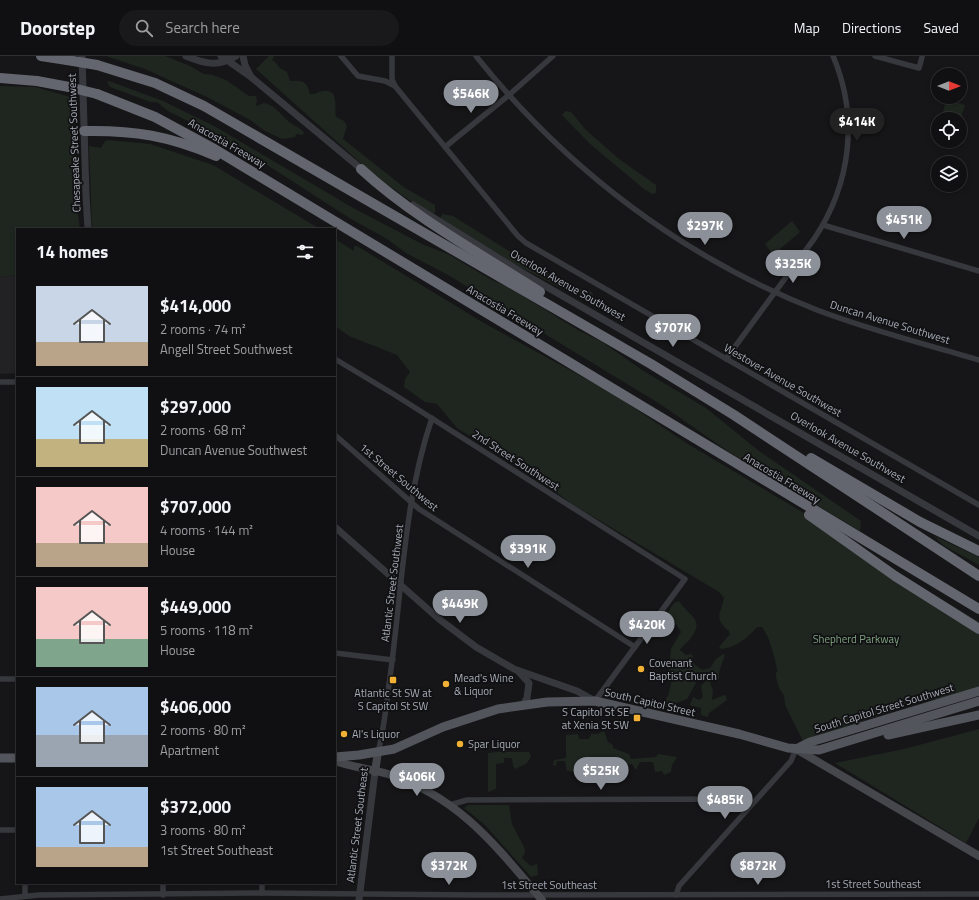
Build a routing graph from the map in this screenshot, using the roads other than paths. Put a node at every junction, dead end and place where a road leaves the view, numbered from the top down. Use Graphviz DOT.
graph roads {
  1 [pos="41,56"];
  2 [pos="82,56"];
  3 [pos="186,56"];
  4 [pos="220,56"];
  5 [pos="236,56"];
  6 [pos="243,56"];
  7 [pos="341,56"];
  8 [pos="392,56"];
  9 [pos="476,56"];
  10 [pos="553,56"];
  11 [pos="875,56"];
  12 [pos="835,57"];
  13 [pos="922,57"];
  14 [pos="228,61"];
  15 [pos="251,77"];
  16 [pos="0,78"];
  17 [pos="395,86"];
  18 [pos="509,95"];
  19 [pos="84,131"];
  20 [pos="445,147"];
  21 [pos="361,169"];
  22 [pos="290,194"];
  23 [pos="823,225"];
  24 [pos="88,228"];
  25 [pos="979,271"];
  26 [pos="776,292"];
  27 [pos="596,331"];
  28 [pos="726,359"];
  29 [pos="336,360"];
  30 [pos="979,360"];
  31 [pos="0,382"];
  32 [pos="16,382"];
  33 [pos="432,418"];
  34 [pos="336,436"];
  35 [pos="770,439"];
  36 [pos="740,466"];
  37 [pos="412,503"];
  38 [pos="979,505"];
  39 [pos="336,528"];
  40 [pos="979,536"];
  41 [pos="979,551"];
  42 [pos="979,576"];
  43 [pos="402,585"];
  44 [pos="979,609"];
  45 [pos="979,629"];
  46 [pos="635,647"];
  47 [pos="336,653"];
  48 [pos="393,660"];
  49 [pos="514,668"];
  50 [pos="0,679"];
  51 [pos="16,679"];
  52 [pos="979,691"];
  53 [pos="595,701"];
  54 [pos="979,701"];
  55 [pos="524,705"];
  56 [pos="979,715"];
  57 [pos="855,739"];
  58 [pos="796,750"];
  59 [pos="378,752"];
  60 [pos="336,757"];
  61 [pos="0,758"];
  62 [pos="16,758"];
  63 [pos="336,761"];
  64 [pos="375,772"];
  65 [pos="752,803"];
  66 [pos="450,805"];
  67 [pos="0,830"];
  68 [pos="16,830"];
  69 [pos="979,856"];
  70 [pos="25,884"];
  71 [pos="163,884"];
  72 [pos="262,884"];
  73 [pos="262,893"];
  74 [pos="979,894"];
  75 [pos="163,895"];
  76 [pos="676,895"];
  77 [pos="25,896"];
  78 [pos="359,897"];
  79 [pos="442,897"];
  80 [pos="811,897"];
  81 [pos="940,897"];
  82 [pos="539,898"];
  83 [pos="0,899"];
  1 -- 27 [label="highway, Anacostia Freeway, bridge"];
  2 -- 19 [label="street, Chesapeake Street Southwest"];
  3 -- 14 [label="street"];
  4 -- 14 [label="street, Overlook Avenue Southwest"];
  5 -- 14 [label="street"];
  6 -- 15 [label="street"];
  7 -- 17 [label="street"];
  8 -- 17 [label="street"];
  9 -- 18 [label="street, Duncan Avenue Southwest"];
  10 -- 18 [label="street"];
  11 -- 13 [label="street"];
  12 -- 23 [label="street"];
  14 -- 15 [label="street, Overlook Avenue Southwest"];
  15 -- 21 [label="street, Overlook Avenue Southwest"];
  16 -- 22 [label="highway, Anacostia Freeway, bridge"];
  17 -- 20 [label="street, Westover Avenue Southwest"];
  18 -- 20 [label="street"];
  18 -- 26 [label="street, Duncan Avenue Southwest"];
  19 -- 22 [label="highway"];
  19 -- 24 [label="street, Chesapeake Street Southwest"];
  20 -- 28 [label="street, Westover Avenue Southwest"];
  21 -- 27 [label="highway"];
  21 -- 40 [label="street, Overlook Avenue Southwest"];
  22 -- 36 [label="highway, Anacostia Freeway"];
  23 -- 25 [label="street"];
  23 -- 26 [label="street"];
  26 -- 28 [label="street"];
  26 -- 30 [label="street, Duncan Avenue Southwest"];
  27 -- 35 [label="highway, Anacostia Freeway"];
  28 -- 38 [label="street, Westover Avenue Southwest"];
  29 -- 33 [label="street, 2nd Street Southwest"];
  31 -- 32 [label="street"];
  33 -- 37 [label="street, Atlantic Street Southwest"];
  33 -- 46 [label="street, 2nd Street Southwest"];
  34 -- 37 [label="street, 1st Street Southwest"];
  35 -- 41 [label="highway"];
  35 -- 42 [label="highway, Anacostia Freeway"];
  36 -- 44 [label="highway, Anacostia Freeway"];
  36 -- 45 [label="highway"];
  37 -- 43 [label="street, Atlantic Street Southwest"];
  37 -- 46 [label="street, 1st Street Southwest"];
  39 -- 43 [label="street"];
  43 -- 48 [label="street, Atlantic Street Southwest"];
  43 -- 49 [label="street"];
  46 -- 53 [label="street"];
  47 -- 48 [label="street"];
  48 -- 59 [label="street, Atlantic Street Southwest"];
  49 -- 53 [label="street"];
  49 -- 55 [label="street"];
  50 -- 51 [label="street"];
  52 -- 58 [label="main road, South Capitol Street Southwest"];
  53 -- 55 [label="main road, South Capitol Street"];
  53 -- 58 [label="main road, South Capitol Street"];
  54 -- 57 [label="main road"];
  55 -- 59 [label="main road, South Capitol Street"];
  56 -- 57 [label="main road"];
  57 -- 58 [label="main road, South Capitol Street"];
  58 -- 65 [label="street"];
  58 -- 69 [label="main road"];
  59 -- 60 [label="main road, South Capitol Street"];
  59 -- 64 [label="main road, Atlantic Street Southeast"];
  61 -- 62 [label="main road"];
  63 -- 64 [label="main road"];
  64 -- 66 [label="main road"];
  64 -- 78 [label="street, Atlantic Street Southeast"];
  65 -- 66 [label="street"];
  65 -- 76 [label="street"];
  66 -- 82 [label="main road"];
  67 -- 68 [label="street"];
  70 -- 77 [label="street"];
  71 -- 75 [label="street"];
  72 -- 73 [label="street"];
  73 -- 75 [label="street, 1st Street Southeast"];
  73 -- 78 [label="street, 1st Street Southeast"];
  74 -- 81 [label="street, 1st Street Southeast"];
  75 -- 77 [label="street, 1st Street Southeast"];
  76 -- 80 [label="street, 1st Street Southeast"];
  76 -- 82 [label="street, 1st Street Southeast"];
  77 -- 83 [label="street, 1st Street Southeast"];
  78 -- 79 [label="street, 1st Street Southeast"];
  79 -- 82 [label="street, 1st Street Southeast"];
  80 -- 81 [label="street, 1st Street Southeast"];
}
